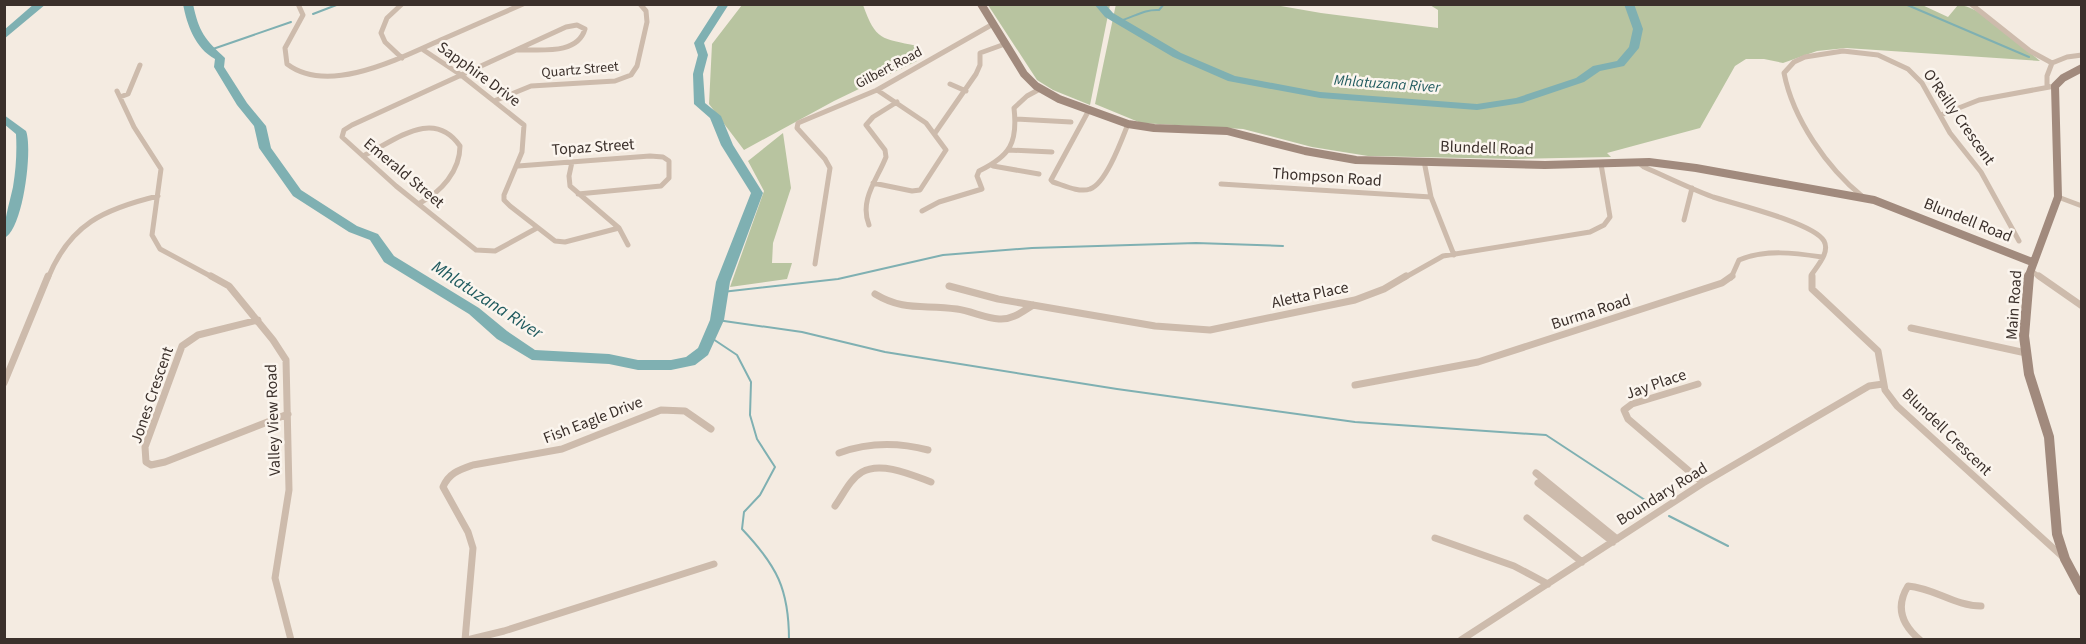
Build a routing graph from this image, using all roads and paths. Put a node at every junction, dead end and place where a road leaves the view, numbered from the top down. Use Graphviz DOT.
graph roads {
  1 [pos="298,4"];
  2 [pos="402,4"];
  3 [pos="523,4"];
  4 [pos="640,4"];
  5 [pos="981,4"];
  6 [pos="1971,4"];
  7 [pos="993,24"];
  8 [pos="1005,44"];
  9 [pos="422,49"];
  10 [pos="514,50"];
  11 [pos="2082,55"];
  12 [pos="402,58"];
  13 [pos="2052,63"];
  14 [pos="140,65"];
  15 [pos="2082,68"];
  16 [pos="461,75"];
  17 [pos="950,84"];
  18 [pos="2051,86"];
  19 [pos="1040,89"];
  20 [pos="877,90"];
  21 [pos="966,90"];
  22 [pos="494,101"];
  23 [pos="897,102"];
  24 [pos="1089,110"];
  25 [pos="1941,115"];
  26 [pos="1016,119"];
  27 [pos="1071,122"];
  28 [pos="1128,124"];
  29 [pos="935,133"];
  30 [pos="1008,150"];
  31 [pos="1052,152"];
  32 [pos="363,156"];
  33 [pos="1424,160"];
  34 [pos="572,162"];
  35 [pos="1638,162"];
  36 [pos="1601,164"];
  37 [pos="518,166"];
  38 [pos="991,166"];
  39 [pos="1039,174"];
  40 [pos="873,183"];
  41 [pos="1221,184"];
  42 [pos="1692,188"];
  43 [pos="578,194"];
  44 [pos="158,196"];
  45 [pos="1431,197"];
  46 [pos="1863,197"];
  47 [pos="2058,197"];
  48 [pos="420,203"];
  49 [pos="2082,206"];
  50 [pos="922,211"];
  51 [pos="1684,220"];
  52 [pos="869,225"];
  53 [pos="537,228"];
  54 [pos="619,228"];
  55 [pos="2019,241"];
  56 [pos="628,244"];
  57 [pos="1454,255"];
  58 [pos="1822,257"];
  59 [pos="815,264"];
  60 [pos="2031,266"];
  61 [pos="949,286"];
  62 [pos="875,294"];
  63 [pos="1033,305"];
  64 [pos="2082,306"];
  65 [pos="258,320"];
  66 [pos="1911,328"];
  67 [pos="2026,353"];
  68 [pos="4,383"];
  69 [pos="1698,384"];
  70 [pos="1883,384"];
  71 [pos="1355,385"];
  72 [pos="288,414"];
  73 [pos="711,429"];
  74 [pos="928,450"];
  75 [pos="839,453"];
  76 [pos="1536,473"];
  77 [pos="931,482"];
  78 [pos="1538,483"];
  79 [pos="1703,483"];
  80 [pos="835,506"];
  81 [pos="1527,518"];
  82 [pos="1435,538"];
  83 [pos="1615,540"];
  84 [pos="2064,559"];
  85 [pos="1582,562"];
  86 [pos="714,564"];
  87 [pos="1548,584"];
  88 [pos="2082,591"];
  89 [pos="1981,606"];
  90 [pos="291,639"];
  91 [pos="466,639"];
  92 [pos="1461,639"];
  93 [pos="1920,639"];
  1 -- 12 [label="street"];
  2 -- 12 [label="street"];
  3 -- 9 [label="street"];
  4 -- 22 [label="street, Quartz Street"];
  5 -- 7 [label="street, Blundell Road"];
  6 -- 13 [label="street"];
  7 -- 8 [label="street, Blundell Road"];
  7 -- 20 [label="street, Gilbert Road"];
  8 -- 19 [label="street, Blundell Road"];
  8 -- 21 [label="street"];
  9 -- 12 [label="street"];
  9 -- 16 [label="street, Sapphire Drive"];
  10 -- 10 [label="street"];
  10 -- 16 [label="street"];
  11 -- 13 [label="street"];
  13 -- 18 [label="street, Main Road"];
  14 -- 44 [label="street, Valley View Road"];
  15 -- 18 [label="street"];
  16 -- 22 [label="street, Sapphire Drive"];
  16 -- 32 [label="street, Emerald Street"];
  17 -- 21 [label="street"];
  18 -- 25 [label="street"];
  18 -- 47 [label="street, Main Road"];
  19 -- 24 [label="street, Blundell Road"];
  19 -- 26 [label="street"];
  20 -- 23 [label="street"];
  20 -- 59 [label="street, Gilbert Road"];
  21 -- 29 [label="street"];
  22 -- 37 [label="street, Sapphire Drive"];
  23 -- 29 [label="street"];
  23 -- 40 [label="street"];
  24 -- 28 [label="street, Blundell Road"];
  24 -- 28 [label="street"];
  25 -- 46 [label="street, O'Reilly Crescent"];
  25 -- 55 [label="street, O'Reilly Crescent"];
  26 -- 27 [label="street"];
  26 -- 30 [label="street"];
  28 -- 33 [label="street, Blundell Road"];
  29 -- 40 [label="street"];
  30 -- 31 [label="street"];
  30 -- 38 [label="street"];
  32 -- 48 [label="street, Emerald Street"];
  32 -- 48 [label="street"];
  33 -- 36 [label="street, Blundell Road"];
  33 -- 45 [label="street"];
  34 -- 37 [label="street, Topaz Street"];
  34 -- 43 [label="street"];
  34 -- 43 [label="street, Topaz Street"];
  35 -- 36 [label="street, Blundell Road"];
  35 -- 42 [label="street"];
  35 -- 46 [label="street, Blundell Road"];
  36 -- 57 [label="street, Aletta Place"];
  37 -- 53 [label="street, Sapphire Drive"];
  38 -- 39 [label="street"];
  38 -- 50 [label="street"];
  40 -- 52 [label="street"];
  41 -- 45 [label="street, Thompson Road"];
  42 -- 51 [label="street"];
  42 -- 58 [label="street"];
  43 -- 54 [label="street"];
  44 -- 65 [label="street, Valley View Road"];
  44 -- 68 [label="street"];
  45 -- 57 [label="street"];
  46 -- 60 [label="street, Blundell Road"];
  47 -- 49 [label="street"];
  47 -- 60 [label="street, Main Road"];
  48 -- 53 [label="street, Emerald Street"];
  53 -- 54 [label="street, Sapphire Drive"];
  54 -- 56 [label="street"];
  57 -- 63 [label="street, Aletta Place"];
  58 -- 70 [label="street, Blundell Crescent"];
  58 -- 71 [label="street, Burma Road"];
  60 -- 64 [label="street"];
  60 -- 67 [label="street, Main Road"];
  61 -- 63 [label="street, Aletta Place"];
  62 -- 63 [label="street"];
  65 -- 72 [label="street, Valley View Road"];
  65 -- 72 [label="street, Jones Crescent"];
  66 -- 67 [label="street"];
  67 -- 84 [label="street, Main Road"];
  69 -- 79 [label="street, Jay Place"];
  70 -- 79 [label="street, Boundary Road"];
  70 -- 84 [label="street, Blundell Crescent"];
  72 -- 90 [label="street, Valley View Road"];
  73 -- 91 [label="street, Fish Eagle Drive"];
  74 -- 75 [label="street"];
  76 -- 83 [label="street"];
  77 -- 80 [label="street"];
  78 -- 83 [label="street"];
  79 -- 83 [label="street, Boundary Road"];
  81 -- 85 [label="street"];
  82 -- 87 [label="street"];
  83 -- 85 [label="street, Boundary Road"];
  84 -- 88 [label="street, Main Road"];
  85 -- 87 [label="street, Boundary Road"];
  86 -- 91 [label="street"];
  87 -- 92 [label="street, Boundary Road"];
  89 -- 93 [label="street"];
}
